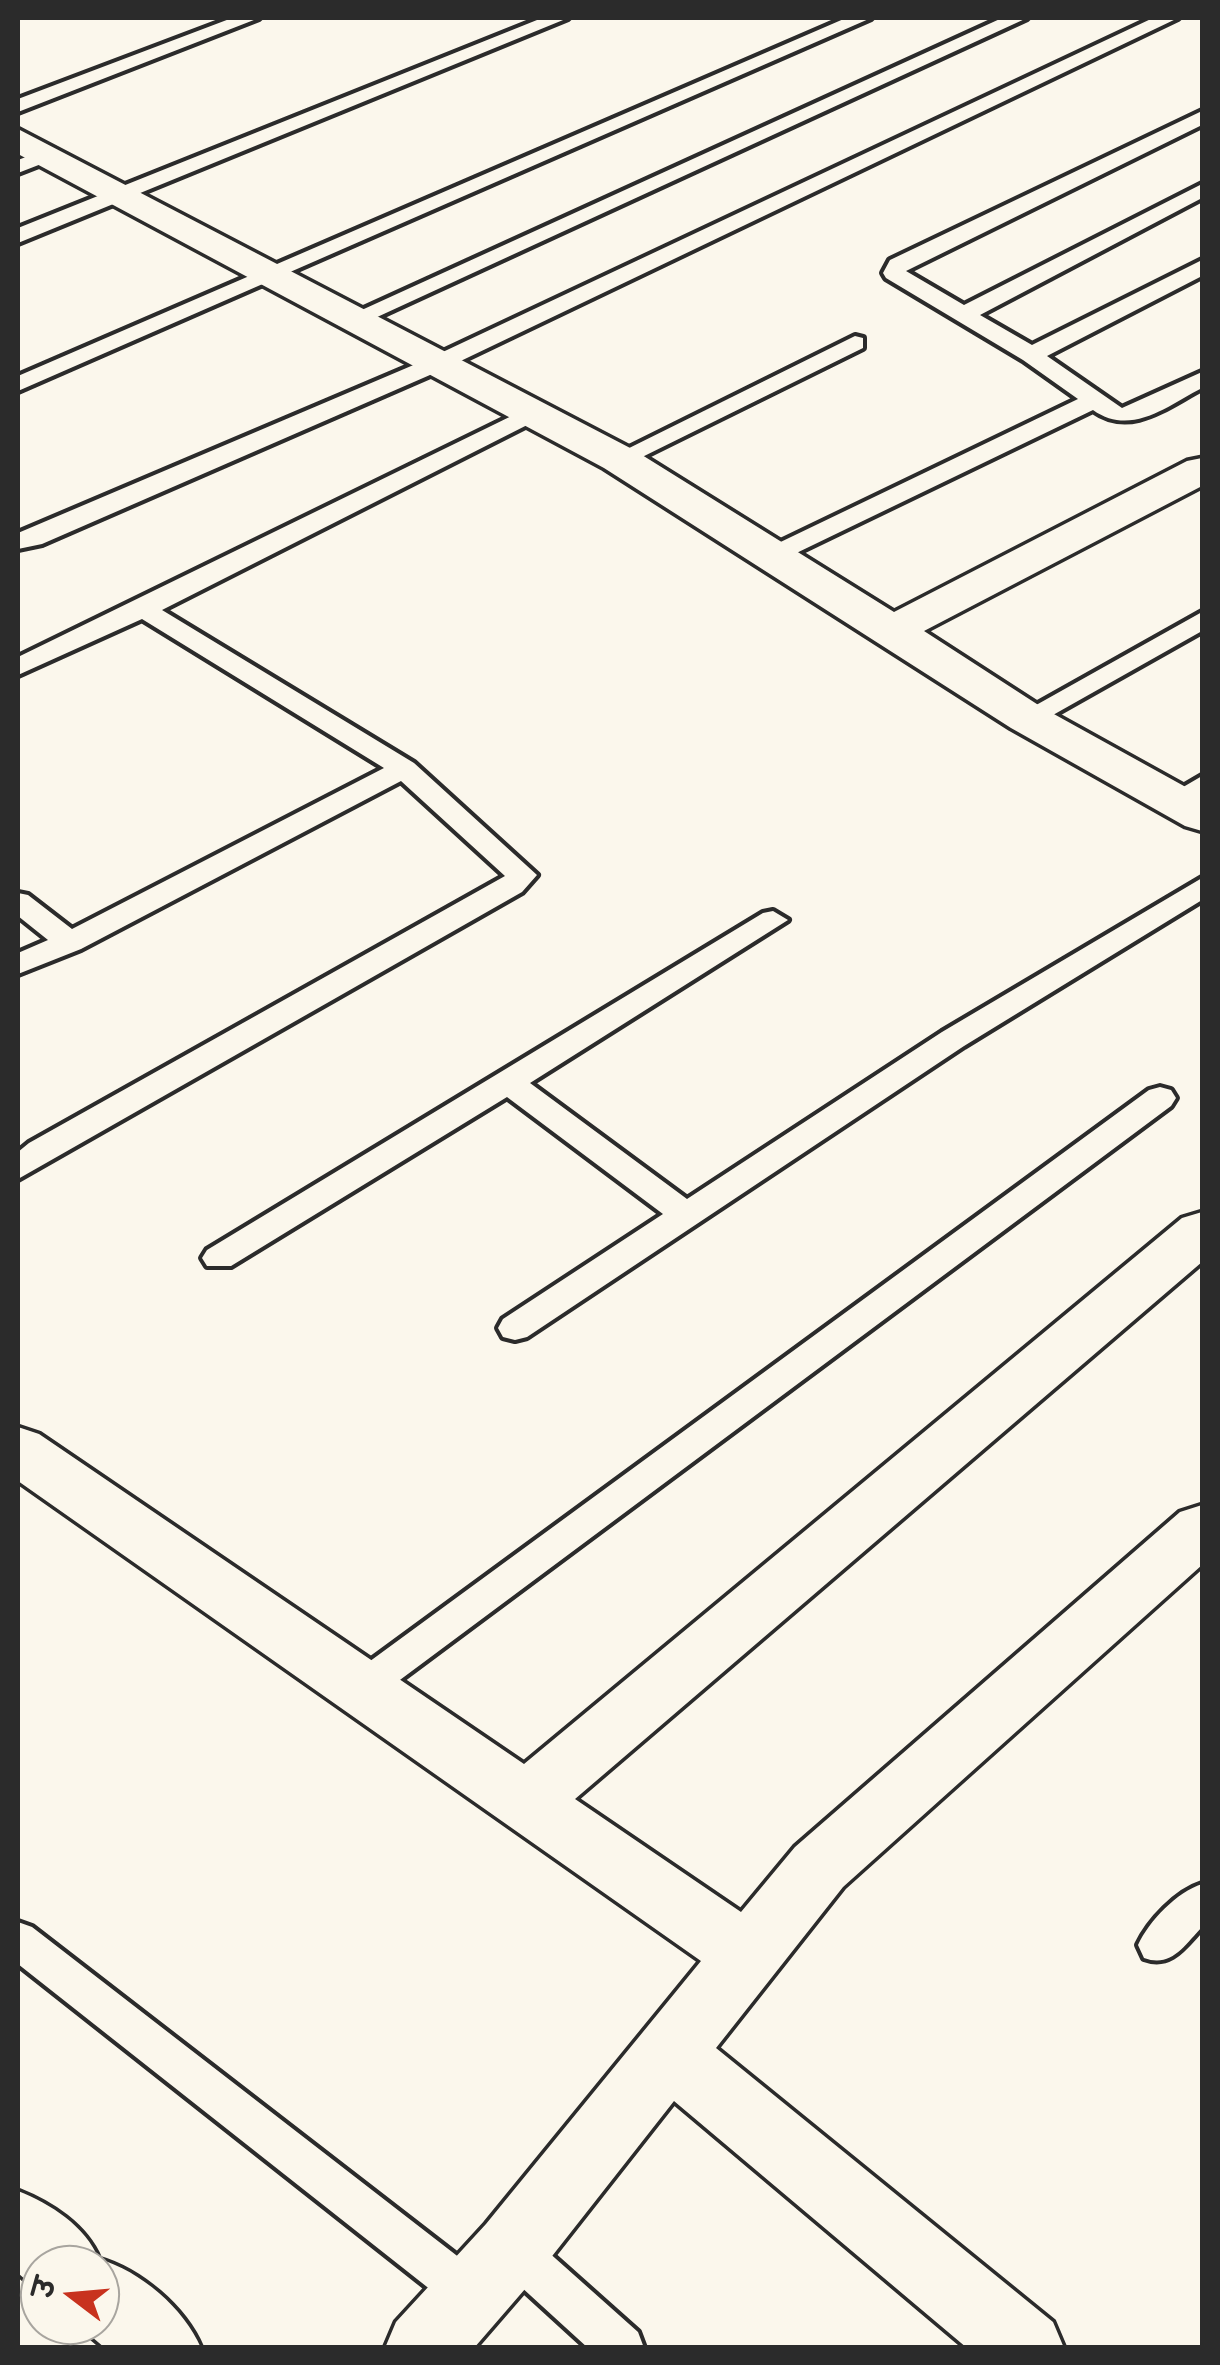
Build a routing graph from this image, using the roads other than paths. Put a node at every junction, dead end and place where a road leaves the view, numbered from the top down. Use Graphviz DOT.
graph roads {
  1 [pos="249,18"];
  2 [pos="558,18"];
  3 [pos="861,18"];
  4 [pos="1018,18"];
  5 [pos="1168,18"];
  6 [pos="18,106"];
  7 [pos="1202,116"];
  8 [pos="27,154"];
  9 [pos="1202,190"];
  10 [pos="120,194"];
  11 [pos="18,236"];
  12 [pos="1202,267"];
  13 [pos="271,274"];
  14 [pos="964,314"];
  15 [pos="354,318"];
  16 [pos="855,343"];
  17 [pos="1031,356"];
  18 [pos="438,363"];
  19 [pos="1202,379"];
  20 [pos="18,384"];
  21 [pos="1095,400"];
  22 [pos="532,413"];
  23 [pos="619,459"];
  24 [pos="1202,470"];
  25 [pos="18,541"];
  26 [pos="776,554"];
  27 [pos="143,609"];
  28 [pos="1202,620"];
  29 [pos="891,632"];
  30 [pos="18,667"];
  31 [pos="1027,718"];
  32 [pos="404,769"];
  33 [pos="1193,800"];
  34 [pos="1202,886"];
  35 [pos="18,902"];
  36 [pos="773,920"];
  37 [pos="70,942"];
  38 [pos="18,964"];
  39 [pos="508,1082"];
  40 [pos="1160,1098"];
  41 [pos="18,1168"];
  42 [pos="687,1215"];
  43 [pos="1202,1232"];
  44 [pos="219,1258"];
  45 [pos="515,1328"];
  46 [pos="18,1450"];
  47 [pos="1202,1529"];
  48 [pos="360,1690"];
  49 [pos="524,1802"];
  50 [pos="1202,1902"];
  51 [pos="18,1940"];
  52 [pos="1158,1946"];
  53 [pos="748,1955"];
  54 [pos="669,2053"];
  55 [pos="18,2226"];
  56 [pos="40,2245"];
  57 [pos="492,2272"];
  58 [pos="120,2312"];
  59 [pos="163,2348"];
  60 [pos="423,2348"];
  61 [pos="622,2348"];
  62 [pos="1026,2348"];
  1 -- 6 [label="lane"];
  2 -- 10 [label="lane"];
  3 -- 13 [label="lane"];
  4 -- 15 [label="lane"];
  5 -- 18 [label="lane"];
  7 -- 14 [label="lane"];
  8 -- 10 [label="street"];
  9 -- 14 [label="lane"];
  10 -- 11 [label="lane"];
  10 -- 13 [label="street"];
  12 -- 17 [label="lane"];
  13 -- 15 [label="street"];
  13 -- 20 [label="lane"];
  14 -- 17 [label="lane"];
  15 -- 18 [label="street"];
  16 -- 23 [label="lane"];
  17 -- 21 [label="lane"];
  18 -- 22 [label="street"];
  18 -- 25 [label="lane"];
  19 -- 21 [label="lane"];
  21 -- 26 [label="lane"];
  22 -- 23 [label="street"];
  22 -- 27 [label="lane"];
  23 -- 26 [label="street"];
  24 -- 29 [label="street"];
  26 -- 29 [label="street"];
  27 -- 30 [label="lane"];
  27 -- 32 [label="lane"];
  28 -- 31 [label="lane"];
  29 -- 31 [label="street"];
  31 -- 33 [label="street"];
  32 -- 37 [label="lane"];
  32 -- 41 [label="lane"];
  34 -- 42 [label="lane"];
  35 -- 37 [label="lane"];
  36 -- 39 [label="lane"];
  37 -- 38 [label="lane"];
  39 -- 42 [label="lane"];
  39 -- 44 [label="lane"];
  40 -- 48 [label="lane"];
  42 -- 45 [label="lane"];
  43 -- 49 [label="street"];
  46 -- 48 [label="street"];
  47 -- 53 [label="street"];
  48 -- 49 [label="street"];
  49 -- 53 [label="street"];
  50 -- 52 [label="lane"];
  51 -- 57 [label="lane"];
  53 -- 54 [label="street"];
  54 -- 57 [label="street"];
  54 -- 62 [label="street"];
  55 -- 56 [label="street"];
  57 -- 60 [label="street"];
  57 -- 61 [label="lane"];
  58 -- 59 [label="street"];
}
